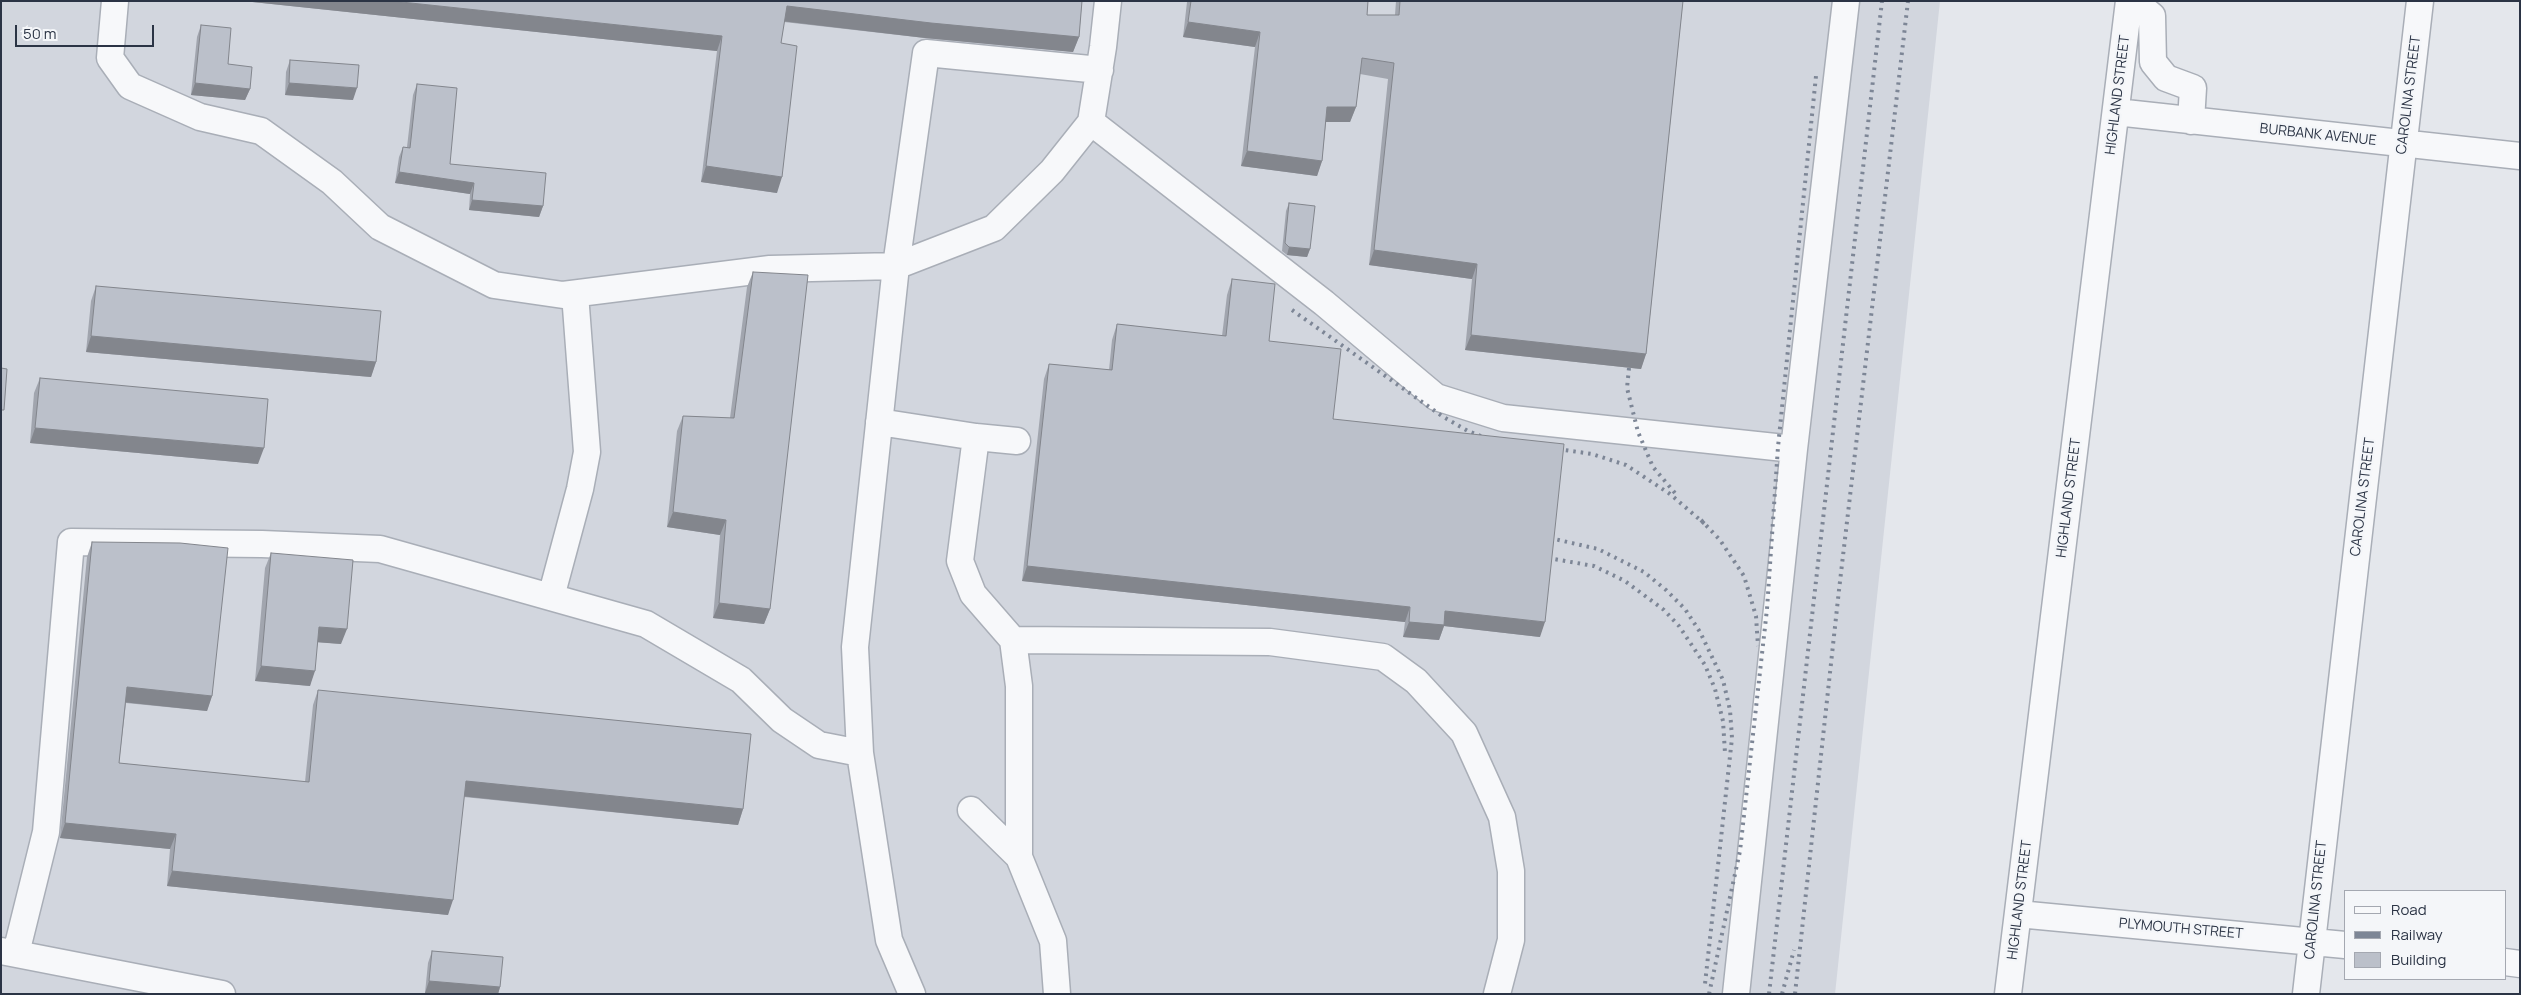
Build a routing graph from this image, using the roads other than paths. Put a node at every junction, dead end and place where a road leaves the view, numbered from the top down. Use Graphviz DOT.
graph roads {
  1 [pos="115,1"];
  2 [pos="1108,1"];
  3 [pos="1846,1"];
  4 [pos="2129,1"];
  5 [pos="2134,1"];
  6 [pos="2420,1"];
  7 [pos="1100,70"];
  8 [pos="2116,112"];
  9 [pos="2191,121"];
  10 [pos="1091,122"];
  11 [pos="2404,144"];
  12 [pos="2520,156"];
  13 [pos="896,266"];
  14 [pos="575,294"];
  15 [pos="879,422"];
  16 [pos="976,437"];
  17 [pos="1018,441"];
  18 [pos="1794,449"];
  19 [pos="551,597"];
  20 [pos="1013,640"];
  21 [pos="860,754"];
  22 [pos="971,810"];
  23 [pos="1019,857"];
  24 [pos="2018,914"];
  25 [pos="2311,941"];
  26 [pos="2344,945"];
  27 [pos="8,952"];
  28 [pos="2506,962"];
  29 [pos="2520,964"];
  30 [pos="174,989"];
  31 [pos="222,994"];
  32 [pos="912,994"];
  33 [pos="1057,994"];
  34 [pos="1497,994"];
  35 [pos="1736,994"];
  36 [pos="2008,994"];
  37 [pos="2306,994"];
  1 -- 14 [label="street"];
  2 -- 7 [label="street"];
  3 -- 18 [label="street"];
  4 -- 8 [label="street, HIGHLAND STREET"];
  5 -- 9 [label="street"];
  6 -- 11 [label="street, CAROLINA STREET"];
  7 -- 10 [label="street"];
  7 -- 13 [label="street"];
  8 -- 9 [label="street, BURBANK AVENUE"];
  8 -- 24 [label="street, HIGHLAND STREET"];
  9 -- 11 [label="street, BURBANK AVENUE"];
  10 -- 13 [label="street"];
  10 -- 18 [label="street"];
  11 -- 12 [label="street, BURBANK AVENUE"];
  11 -- 25 [label="street, CAROLINA STREET"];
  13 -- 14 [label="street"];
  13 -- 15 [label="street"];
  14 -- 19 [label="street"];
  15 -- 16 [label="street"];
  15 -- 21 [label="street"];
  16 -- 17 [label="street"];
  16 -- 20 [label="street"];
  18 -- 35 [label="street"];
  19 -- 21 [label="street"];
  19 -- 27 [label="street"];
  20 -- 23 [label="street"];
  20 -- 34 [label="street"];
  21 -- 32 [label="street"];
  22 -- 23 [label="street"];
  23 -- 33 [label="street"];
  24 -- 25 [label="street, PLYMOUTH STREET"];
  24 -- 36 [label="street, HIGHLAND STREET"];
  25 -- 26 [label="street, PLYMOUTH STREET"];
  25 -- 37 [label="street, CAROLINA STREET"];
  27 -- 30 [label="street"];
  28 -- 29 [label="street"];
  30 -- 31 [label="street"];
}
